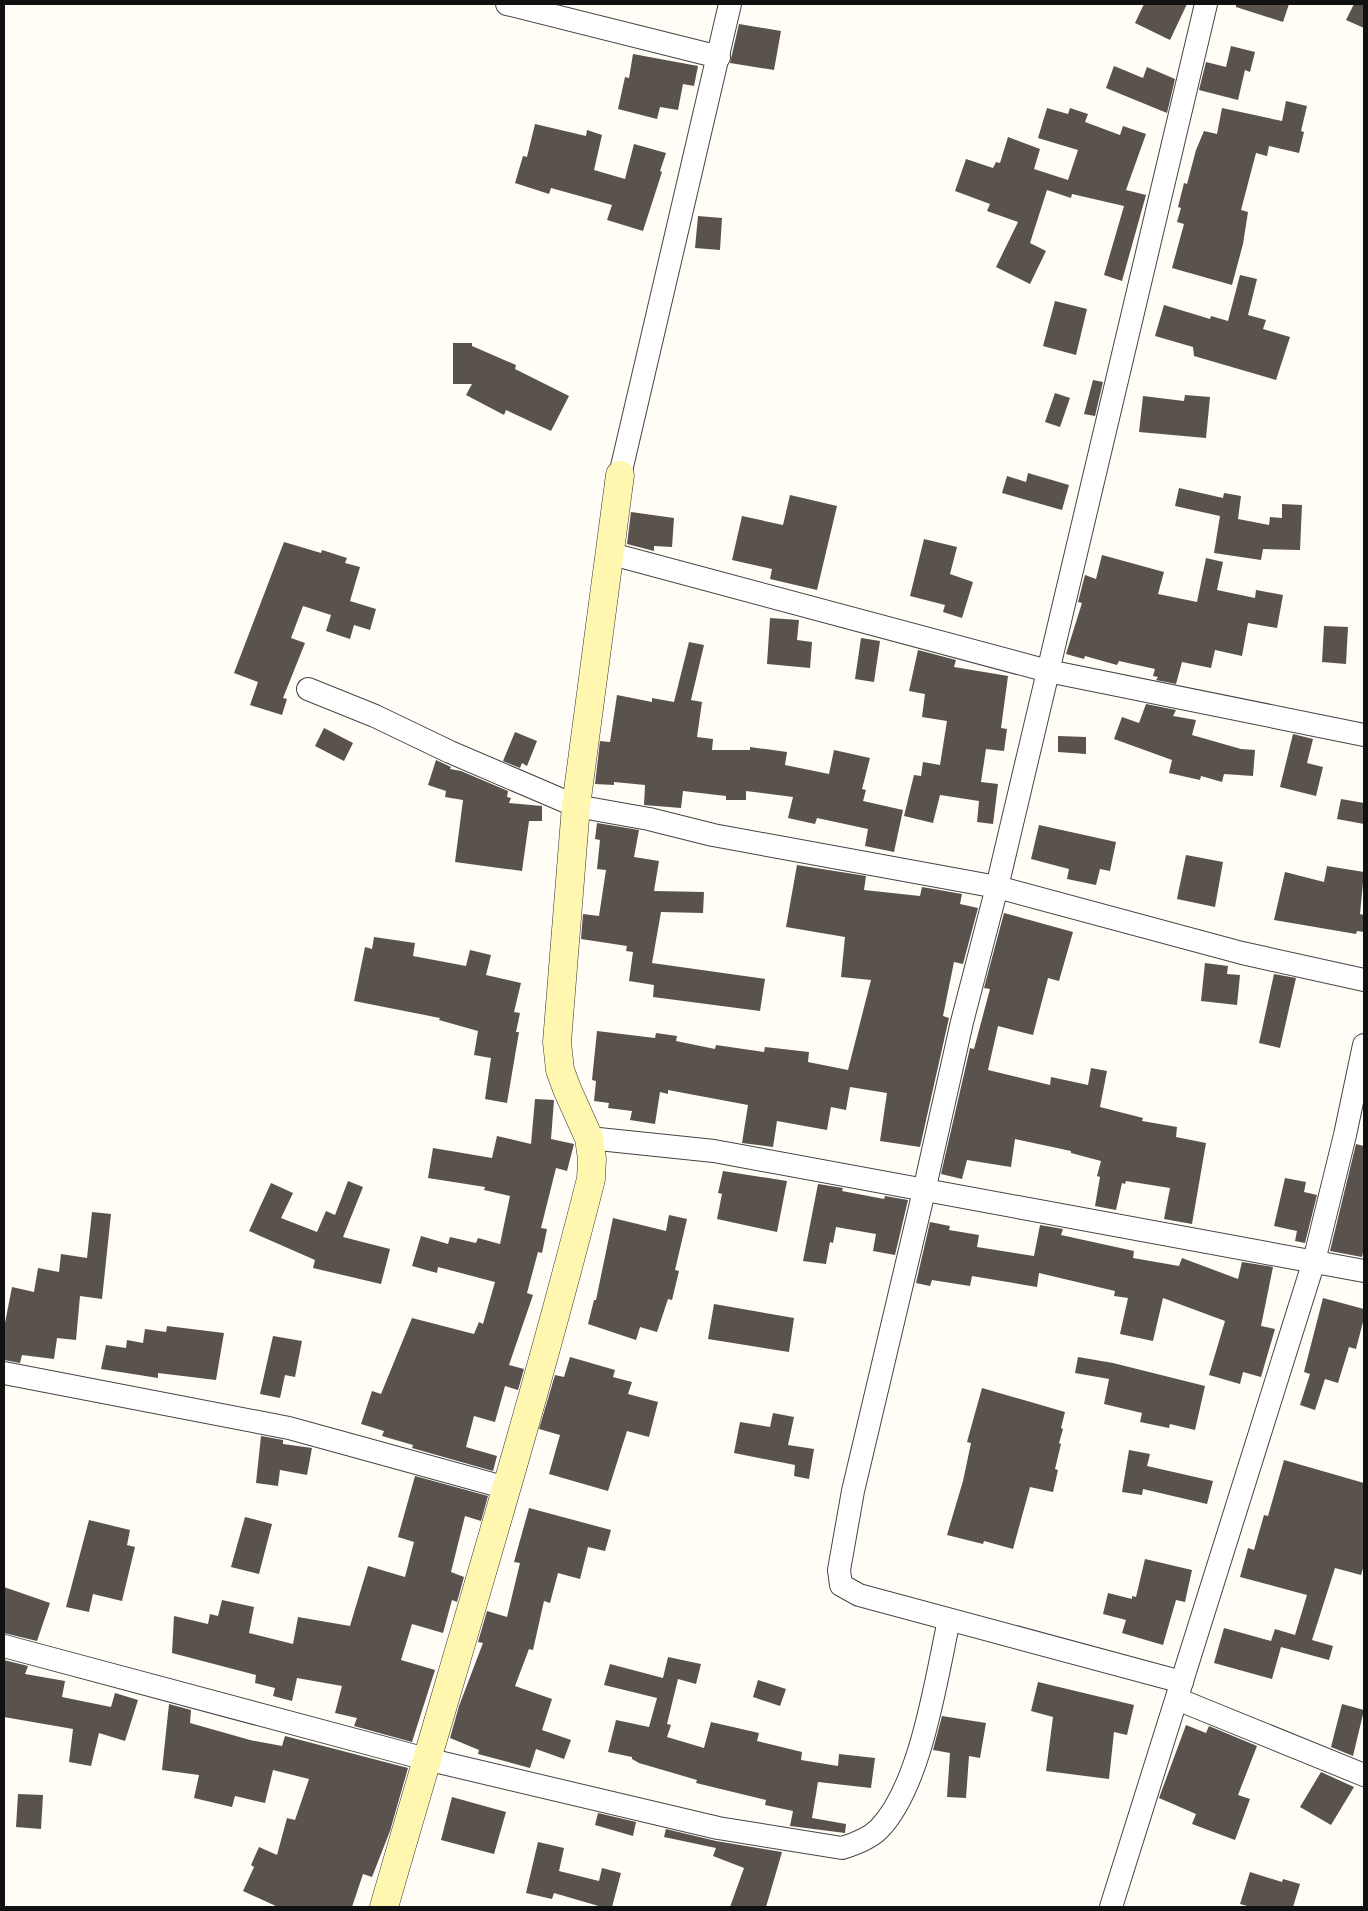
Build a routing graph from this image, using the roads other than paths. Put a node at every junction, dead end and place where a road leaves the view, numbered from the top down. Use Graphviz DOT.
graph roads {
  1 [pos="507,4"];
  2 [pos="730,4"];
  3 [pos="1206,4"];
  4 [pos="719,57"];
  5 [pos="620,476"];
  6 [pos="608,553"];
  7 [pos="1048,671"];
  8 [pos="308,690"];
  9 [pos="1364,735"];
  10 [pos="576,806"];
  11 [pos="997,887"];
  12 [pos="1364,980"];
  13 [pos="1364,1044"];
  14 [pos="589,1138"];
  15 [pos="924,1191"];
  16 [pos="1314,1261"];
  17 [pos="1364,1271"];
  18 [pos="4,1373"];
  19 [pos="507,1488"];
  20 [pos="949,1620"];
  21 [pos="4,1646"];
  22 [pos="1179,1691"];
  23 [pos="426,1759"];
  24 [pos="1364,1775"];
  25 [pos="384,1907"];
  26 [pos="1111,1907"];
  1 -- 4 [label="street"];
  2 -- 4 [label="street"];
  3 -- 7 [label="street"];
  4 -- 5 [label="street"];
  5 -- 6 [label="street"];
  6 -- 7 [label="street"];
  6 -- 10 [label="street"];
  7 -- 9 [label="street"];
  7 -- 11 [label="street"];
  8 -- 10 [label="street"];
  10 -- 11 [label="street"];
  10 -- 14 [label="street"];
  11 -- 12 [label="street"];
  11 -- 15 [label="street"];
  13 -- 16 [label="street"];
  14 -- 15 [label="street"];
  14 -- 19 [label="street"];
  15 -- 16 [label="street"];
  15 -- 20 [label="street"];
  16 -- 17 [label="street"];
  16 -- 22 [label="street"];
  18 -- 19 [label="street"];
  19 -- 23 [label="street"];
  20 -- 22 [label="street"];
  20 -- 23 [label="street"];
  21 -- 23 [label="street"];
  22 -- 24 [label="street"];
  22 -- 26 [label="street"];
  23 -- 25 [label="street"];
}
